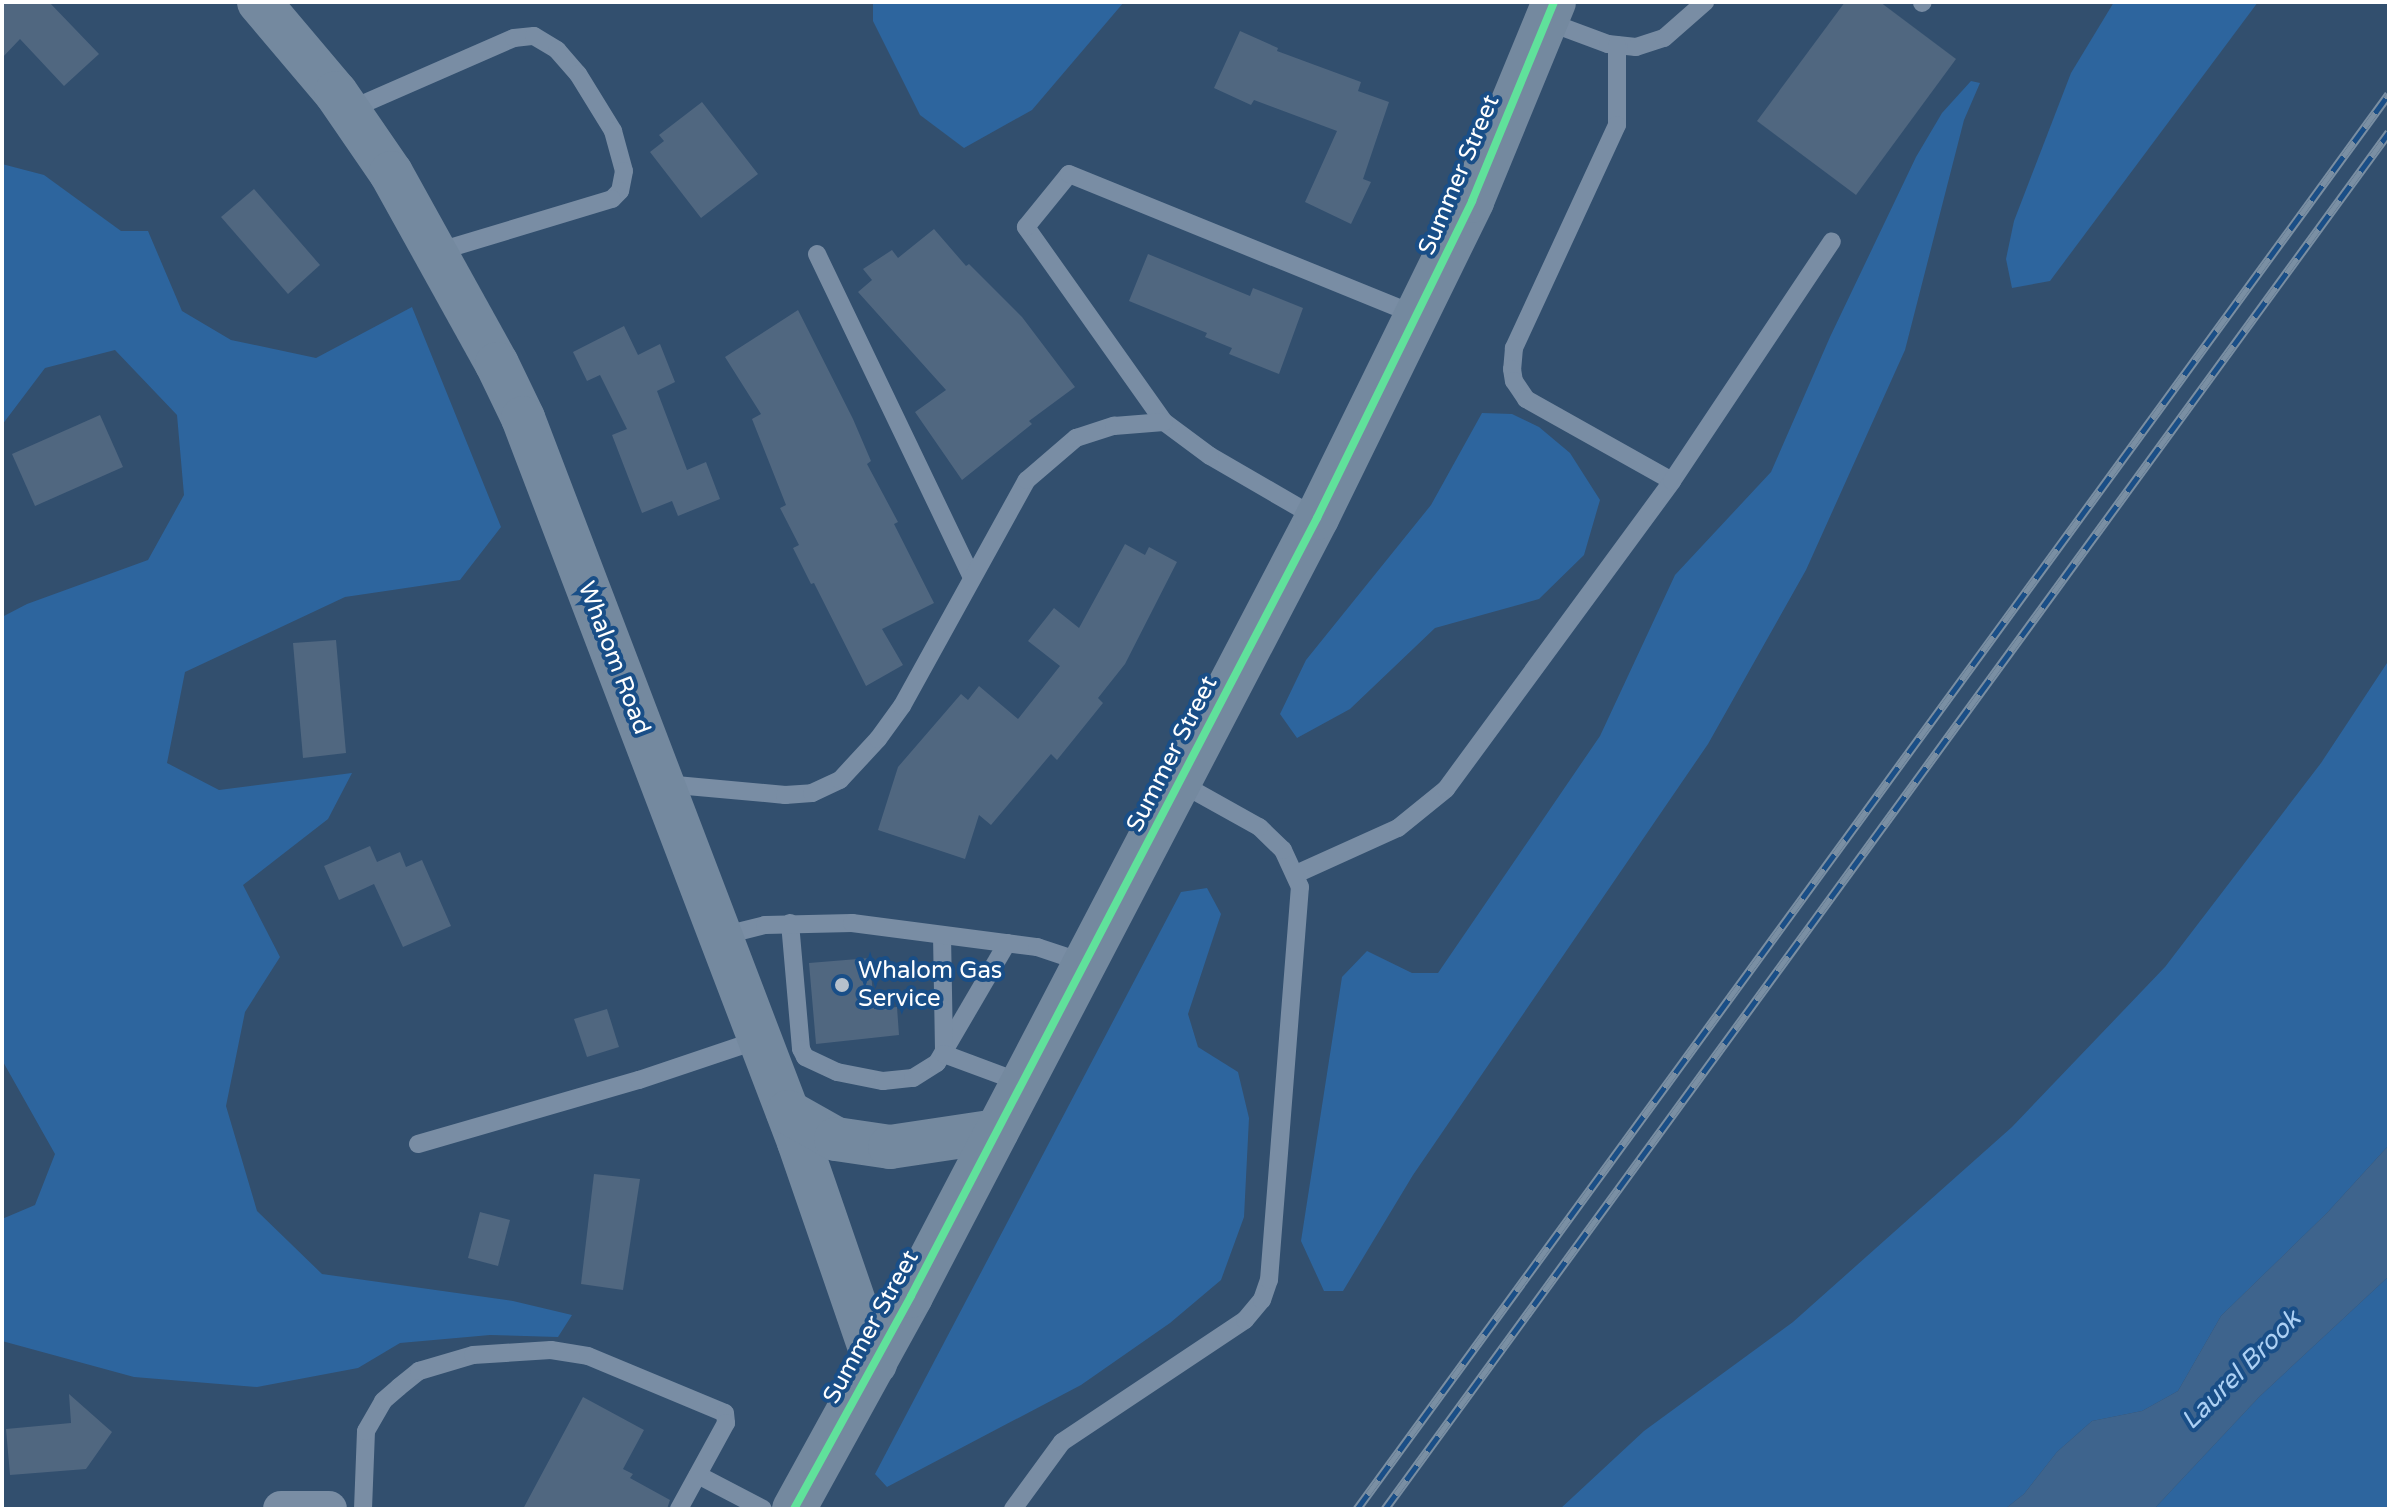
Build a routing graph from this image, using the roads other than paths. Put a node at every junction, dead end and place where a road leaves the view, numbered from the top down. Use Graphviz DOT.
graph roads {
  1 [pos="259,2"];
  2 [pos="1705,2"];
  3 [pos="1550,12"];
  4 [pos="1617,45"];
  5 [pos="349,110"];
  6 [pos="1832,241"];
  7 [pos="436,252"];
  8 [pos="817,254"];
  9 [pos="1418,316"];
  10 [pos="1164,422"];
  11 [pos="1672,481"];
  12 [pos="1317,518"];
  13 [pos="972,578"];
  14 [pos="663,783"];
  15 [pos="1180,783"];
  16 [pos="1296,874"];
  17 [pos="790,923"];
  18 [pos="942,935"];
  19 [pos="721,936"];
  20 [pos="1007,943"];
  21 [pos="1085,963"];
  22 [pos="944,1054"];
  23 [pos="782,1071"];
  24 [pos="1022,1083"];
  25 [pos="997,1131"];
  26 [pos="418,1144"];
  27 [pos="875,1363"];
  28 [pos="698,1475"];
  29 [pos="281,1509"];
  30 [pos="329,1509"];
  31 [pos="363,1509"];
  32 [pos="679,1509"];
  33 [pos="763,1509"];
  34 [pos="794,1509"];
  35 [pos="1013,1509"];
  1 -- 5 [label="main road, Whalom Road"];
  2 -- 4 [label="lane"];
  3 -- 4 [label="lane"];
  3 -- 9 [label="main road, Summer Street"];
  4 -- 11 [label="lane"];
  5 -- 7 [label="main road, Whalom Road"];
  5 -- 7 [label="lane"];
  6 -- 11 [label="lane"];
  7 -- 14 [label="main road, Whalom Road"];
  8 -- 13 [label="lane"];
  9 -- 10 [label="lane"];
  9 -- 12 [label="main road, Summer Street"];
  10 -- 12 [label="lane"];
  10 -- 13 [label="lane"];
  11 -- 16 [label="lane"];
  12 -- 15 [label="main road, Summer Street"];
  13 -- 14 [label="lane"];
  14 -- 19 [label="main road, Whalom Road"];
  15 -- 16 [label="lane"];
  15 -- 21 [label="main road, Summer Street"];
  16 -- 35 [label="lane"];
  17 -- 18 [label="lane"];
  17 -- 19 [label="lane"];
  17 -- 23 [label="lane"];
  18 -- 20 [label="lane"];
  18 -- 22 [label="lane"];
  19 -- 23 [label="main road, Whalom Road"];
  20 -- 21 [label="lane"];
  20 -- 22 [label="lane"];
  21 -- 24 [label="main road, Summer Street"];
  22 -- 23 [label="lane"];
  22 -- 24 [label="lane"];
  23 -- 25 [label="main road"];
  23 -- 26 [label="lane"];
  23 -- 27 [label="main road, Whalom Road"];
  24 -- 25 [label="main road, Summer Street"];
  25 -- 27 [label="main road, Summer Street"];
  27 -- 34 [label="main road, Summer Street"];
  28 -- 31 [label="lane"];
  28 -- 32 [label="lane"];
  28 -- 33 [label="lane"];
  29 -- 30 [label="street"];
}
